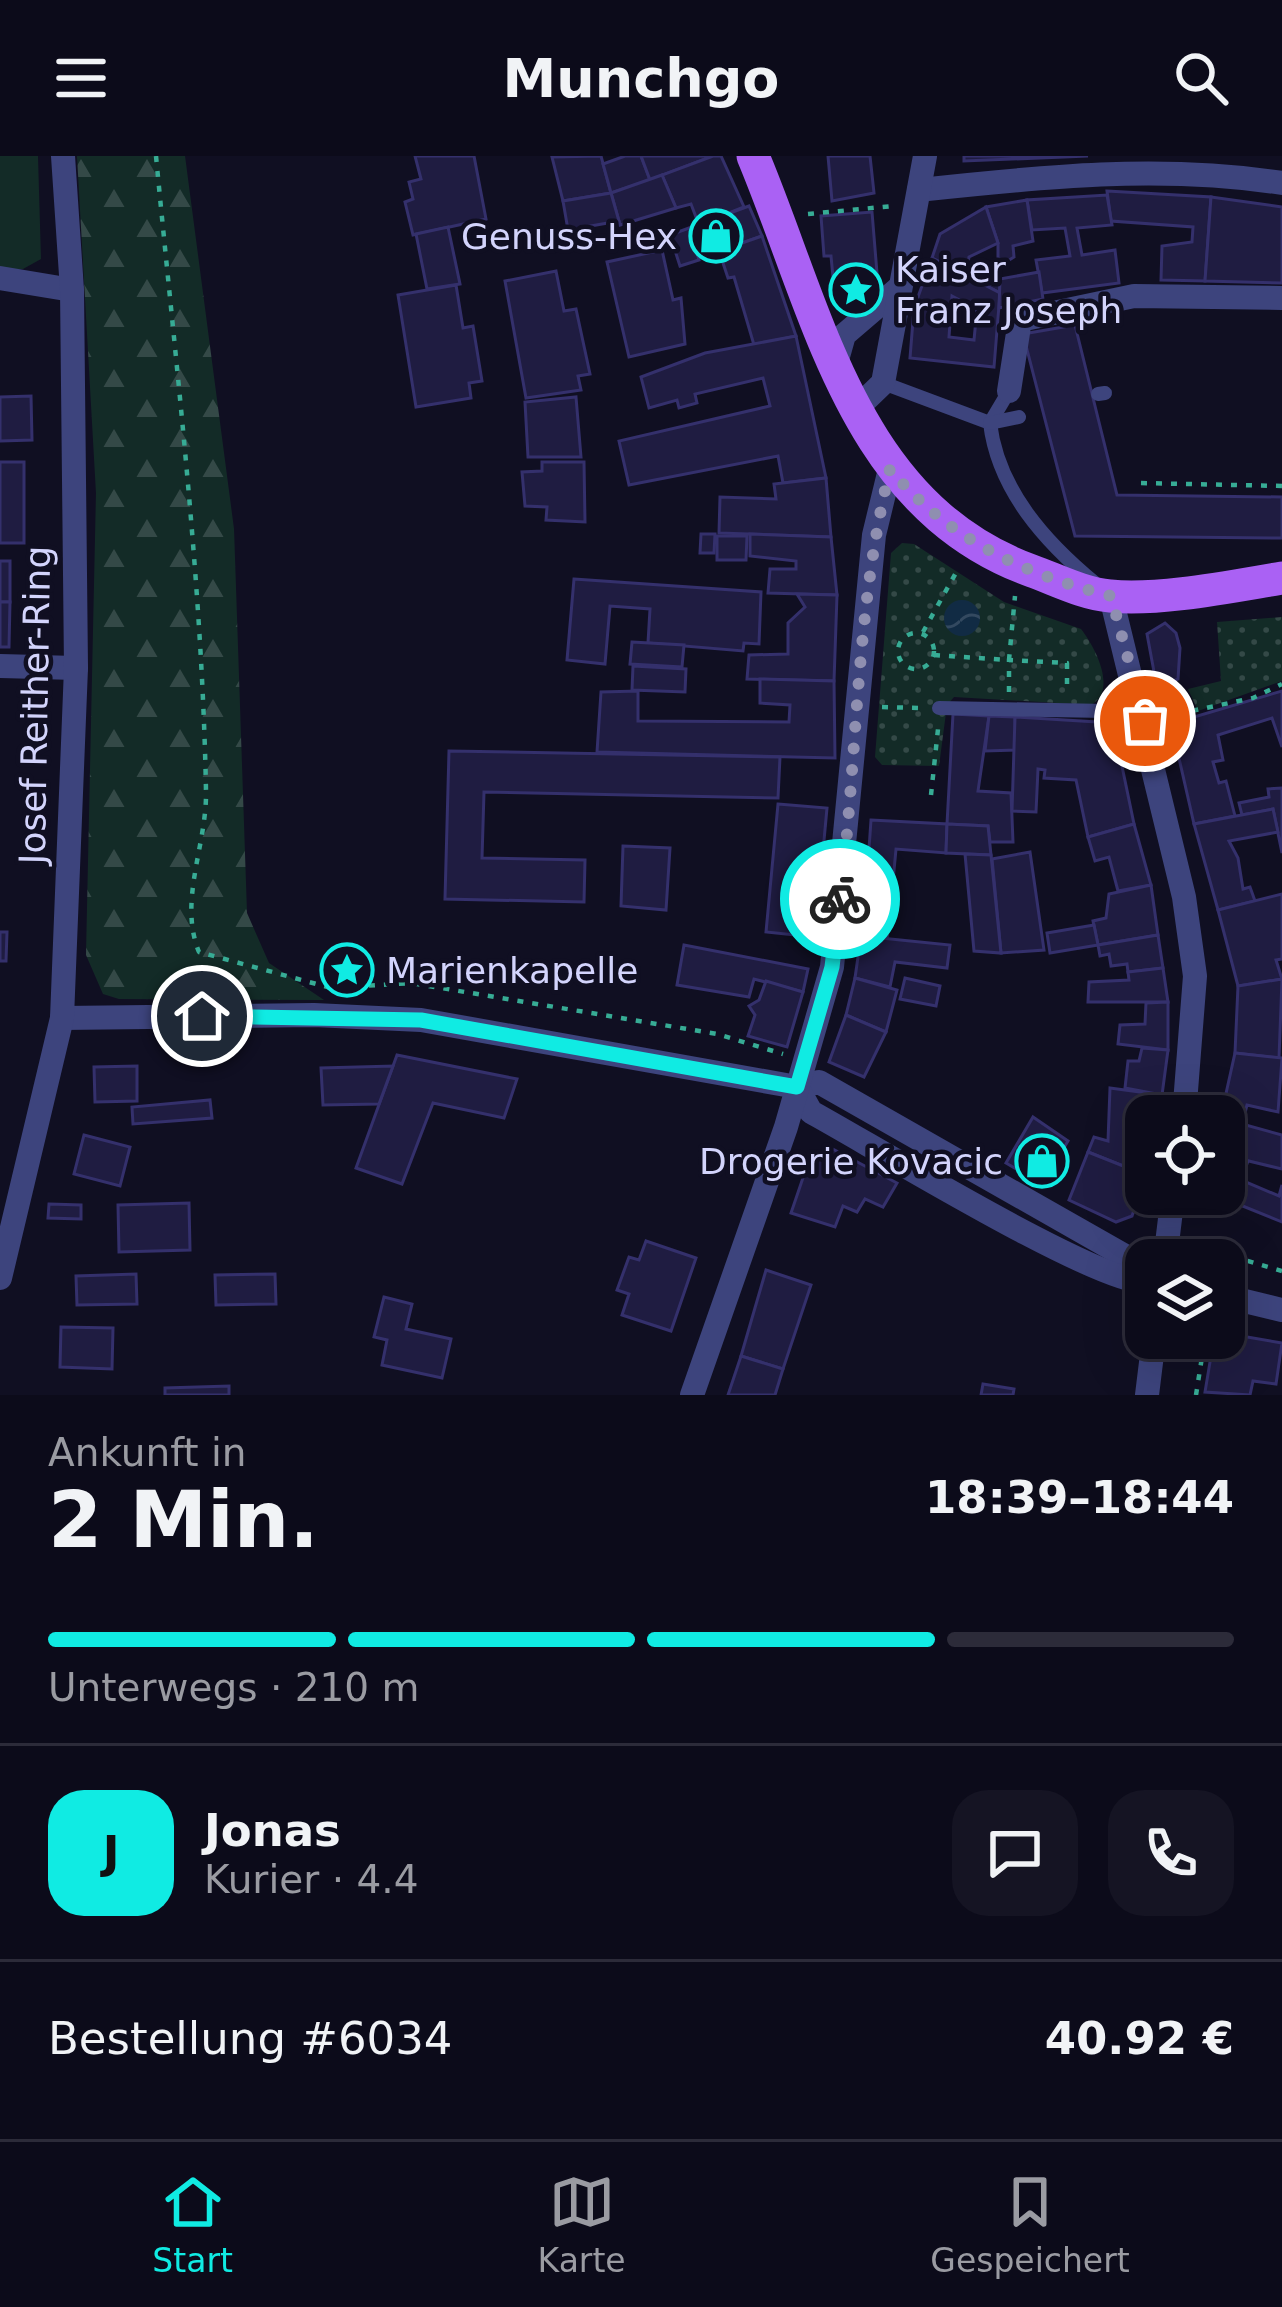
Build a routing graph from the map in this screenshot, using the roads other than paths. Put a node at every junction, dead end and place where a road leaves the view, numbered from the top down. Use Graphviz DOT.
graph roads {
  1 [pos="63,156"];
  2 [pos="753,156"];
  3 [pos="925,156"];
  4 [pos="1282,183"];
  5 [pos="918,196"];
  6 [pos="0,278"];
  7 [pos="901,287"];
  8 [pos="72,290"];
  9 [pos="1282,298"];
  10 [pos="812,307"];
  11 [pos="853,324"];
  12 [pos="835,367"];
  13 [pos="883,383"];
  14 [pos="1009,391"];
  15 [pos="855,410"];
  16 [pos="1019,417"];
  17 [pos="990,423"];
  18 [pos="890,469"];
  19 [pos="1282,578"];
  20 [pos="1111,596"];
  21 [pos="0,666"];
  22 [pos="76,668"];
  23 [pos="939,708"];
  24 [pos="1145,721"];
  25 [pos="62,1018"];
  26 [pos="797,1087"];
  27 [pos="1186,1095"];
  28 [pos="1125,1256"];
  29 [pos="0,1278"];
  30 [pos="1125,1280"];
  31 [pos="1245,1301"];
  32 [pos="1282,1310"];
  33 [pos="1151,1359"];
  34 [pos="692,1395"];
  35 [pos="1147,1395"];
  1 -- 8 [label="street, Josef Reither-Ring"];
  2 -- 10 [label="main road"];
  3 -- 5 [label="street"];
  4 -- 5 [label="street"];
  5 -- 7 [label="street"];
  6 -- 8 [label="street"];
  7 -- 11 [label="street"];
  7 -- 13 [label="street"];
  8 -- 22 [label="street, Josef Reither-Ring"];
  9 -- 14 [label="street"];
  10 -- 11 [label="street"];
  10 -- 12 [label="main road"];
  11 -- 12 [label="street"];
  12 -- 15 [label="main road"];
  13 -- 15 [label="street"];
  13 -- 17 [label="lane"];
  14 -- 17 [label="lane"];
  15 -- 18 [label="main road"];
  16 -- 17 [label="lane"];
  17 -- 20 [label="lane"];
  18 -- 20 [label="main road"];
  18 -- 26 [label="street"];
  19 -- 20 [label="main road"];
  20 -- 24 [label="street"];
  21 -- 22 [label="street"];
  22 -- 25 [label="street, Josef Reither-Ring"];
  23 -- 24 [label="lane"];
  24 -- 27 [label="street"];
  25 -- 26 [label="street"];
  25 -- 29 [label="street, Josef Reither-Ring"];
  26 -- 28 [label="street"];
  26 -- 30 [label="street"];
  26 -- 34 [label="street"];
  31 -- 32 [label="street"];
  33 -- 35 [label="street"];
}
